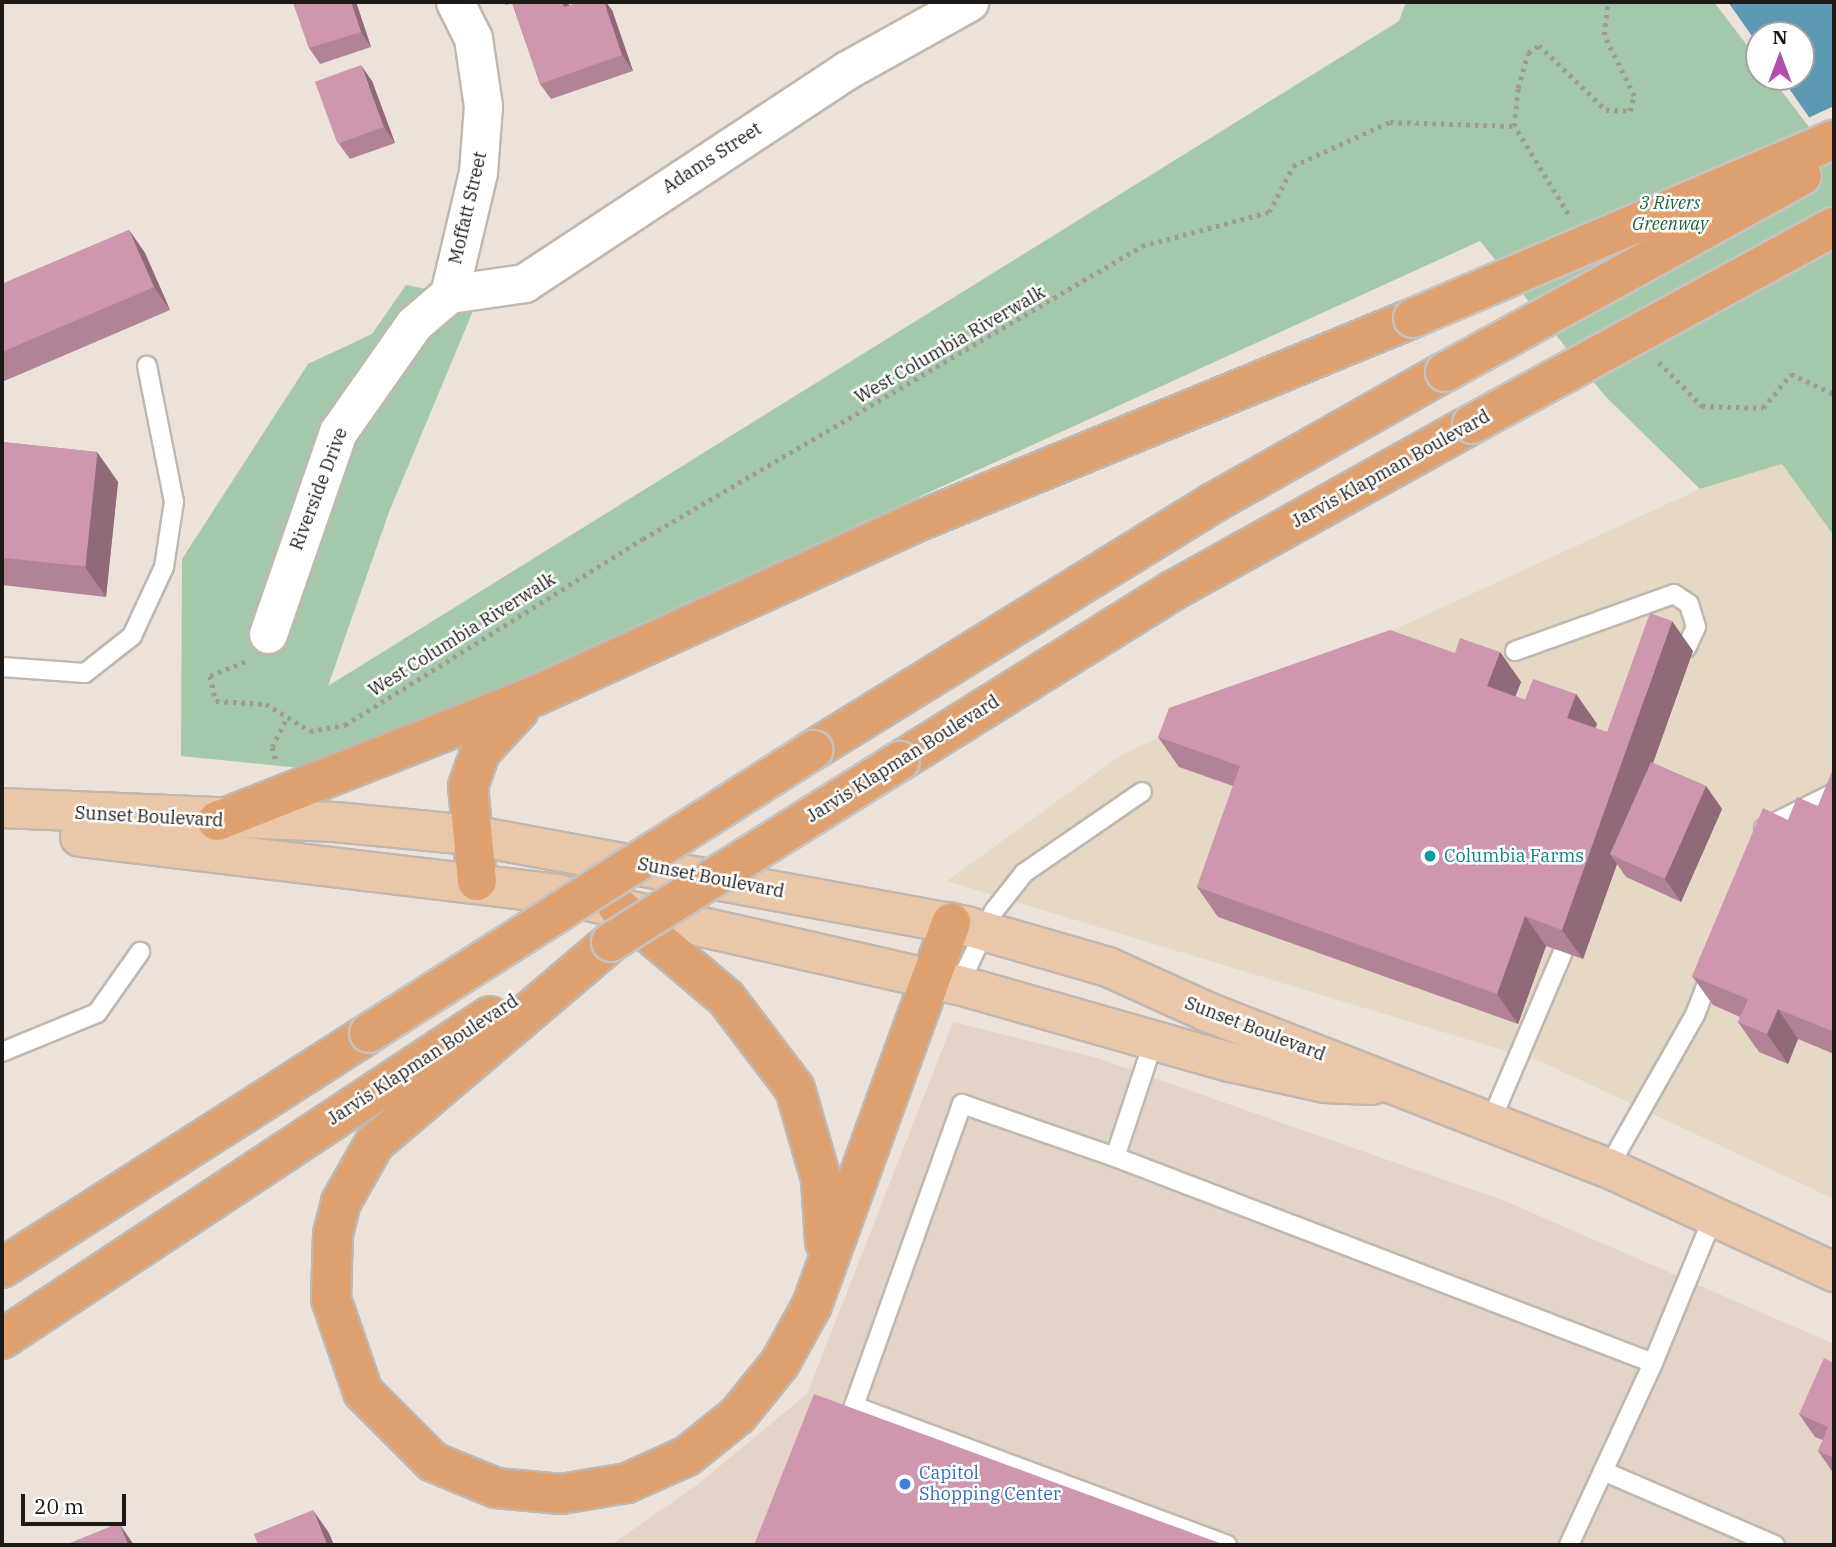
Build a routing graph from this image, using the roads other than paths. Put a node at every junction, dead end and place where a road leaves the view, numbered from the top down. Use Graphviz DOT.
graph roads {
  1 [pos="455,2"];
  2 [pos="969,2"];
  3 [pos="1834,139"];
  4 [pos="1834,158"];
  5 [pos="1834,228"];
  6 [pos="449,294"];
  7 [pos="147,366"];
  8 [pos="268,634"];
  9 [pos="1686,648"];
  10 [pos="1515,651"];
  11 [pos="2,667"];
  12 [pos="537,695"];
  13 [pos="1142,792"];
  14 [pos="1834,793"];
  15 [pos="2,808"];
  16 [pos="217,821"];
  17 [pos="2,828"];
  18 [pos="470,835"];
  19 [pos="1756,849"];
  20 [pos="477,881"];
  21 [pos="614,924"];
  22 [pos="968,927"];
  23 [pos="1719,951"];
  24 [pos="140,952"];
  25 [pos="1563,952"];
  26 [pos="945,983"];
  27 [pos="1154,1040"];
  28 [pos="462,1047"];
  29 [pos="2,1052"];
  30 [pos="1391,1086"];
  31 [pos="1490,1124"];
  32 [pos="1115,1157"];
  33 [pos="1608,1168"];
  34 [pos="1714,1215"];
  35 [pos="825,1257"];
  36 [pos="2,1268"];
  37 [pos="1834,1272"];
  38 [pos="2,1339"];
  39 [pos="1653,1363"];
  40 [pos="1603,1471"];
  41 [pos="1227,1545"];
  42 [pos="1569,1545"];
  43 [pos="1775,1545"];
  1 -- 6 [label="street, Moffatt Street"];
  2 -- 6 [label="street, Adams Street"];
  3 -- 12 [label="highway, bridge"];
  4 -- 36 [label="highway, bridge"];
  5 -- 21 [label="highway, Jarvis Klapman Boulevard, bridge"];
  6 -- 8 [label="street, Riverside Drive"];
  7 -- 11 [label="lane"];
  9 -- 10 [label="lane"];
  12 -- 16 [label="highway"];
  12 -- 18 [label="highway"];
  13 -- 22 [label="lane"];
  14 -- 19 [label="lane"];
  15 -- 16 [label="main road, Sunset Boulevard"];
  16 -- 18 [label="main road, Sunset Boulevard"];
  17 -- 20 [label="main road, Sunset Boulevard"];
  18 -- 20 [label="highway"];
  18 -- 22 [label="main road, Sunset Boulevard"];
  20 -- 21 [label="main road, Sunset Boulevard"];
  21 -- 26 [label="main road, Sunset Boulevard"];
  21 -- 28 [label="highway, Jarvis Klapman Boulevard"];
  21 -- 35 [label="highway"];
  22 -- 26 [label="highway"];
  22 -- 30 [label="main road, Sunset Boulevard"];
  23 -- 33 [label="lane"];
  24 -- 29 [label="lane"];
  25 -- 31 [label="lane"];
  26 -- 27 [label="main road, Sunset Boulevard"];
  26 -- 35 [label="highway"];
  27 -- 30 [label="main road, Sunset Boulevard"];
  27 -- 32 [label="lane"];
  28 -- 35 [label="highway"];
  28 -- 38 [label="highway, Jarvis Klapman Boulevard"];
  30 -- 31 [label="main road, Sunset Boulevard"];
  31 -- 33 [label="main road, Sunset Boulevard"];
  32 -- 39 [label="lane"];
  32 -- 41 [label="lane"];
  33 -- 34 [label="main road, Sunset Boulevard"];
  34 -- 37 [label="main road, Sunset Boulevard"];
  34 -- 39 [label="lane"];
  39 -- 40 [label="lane"];
  40 -- 42 [label="lane"];
  40 -- 43 [label="lane"];
}
